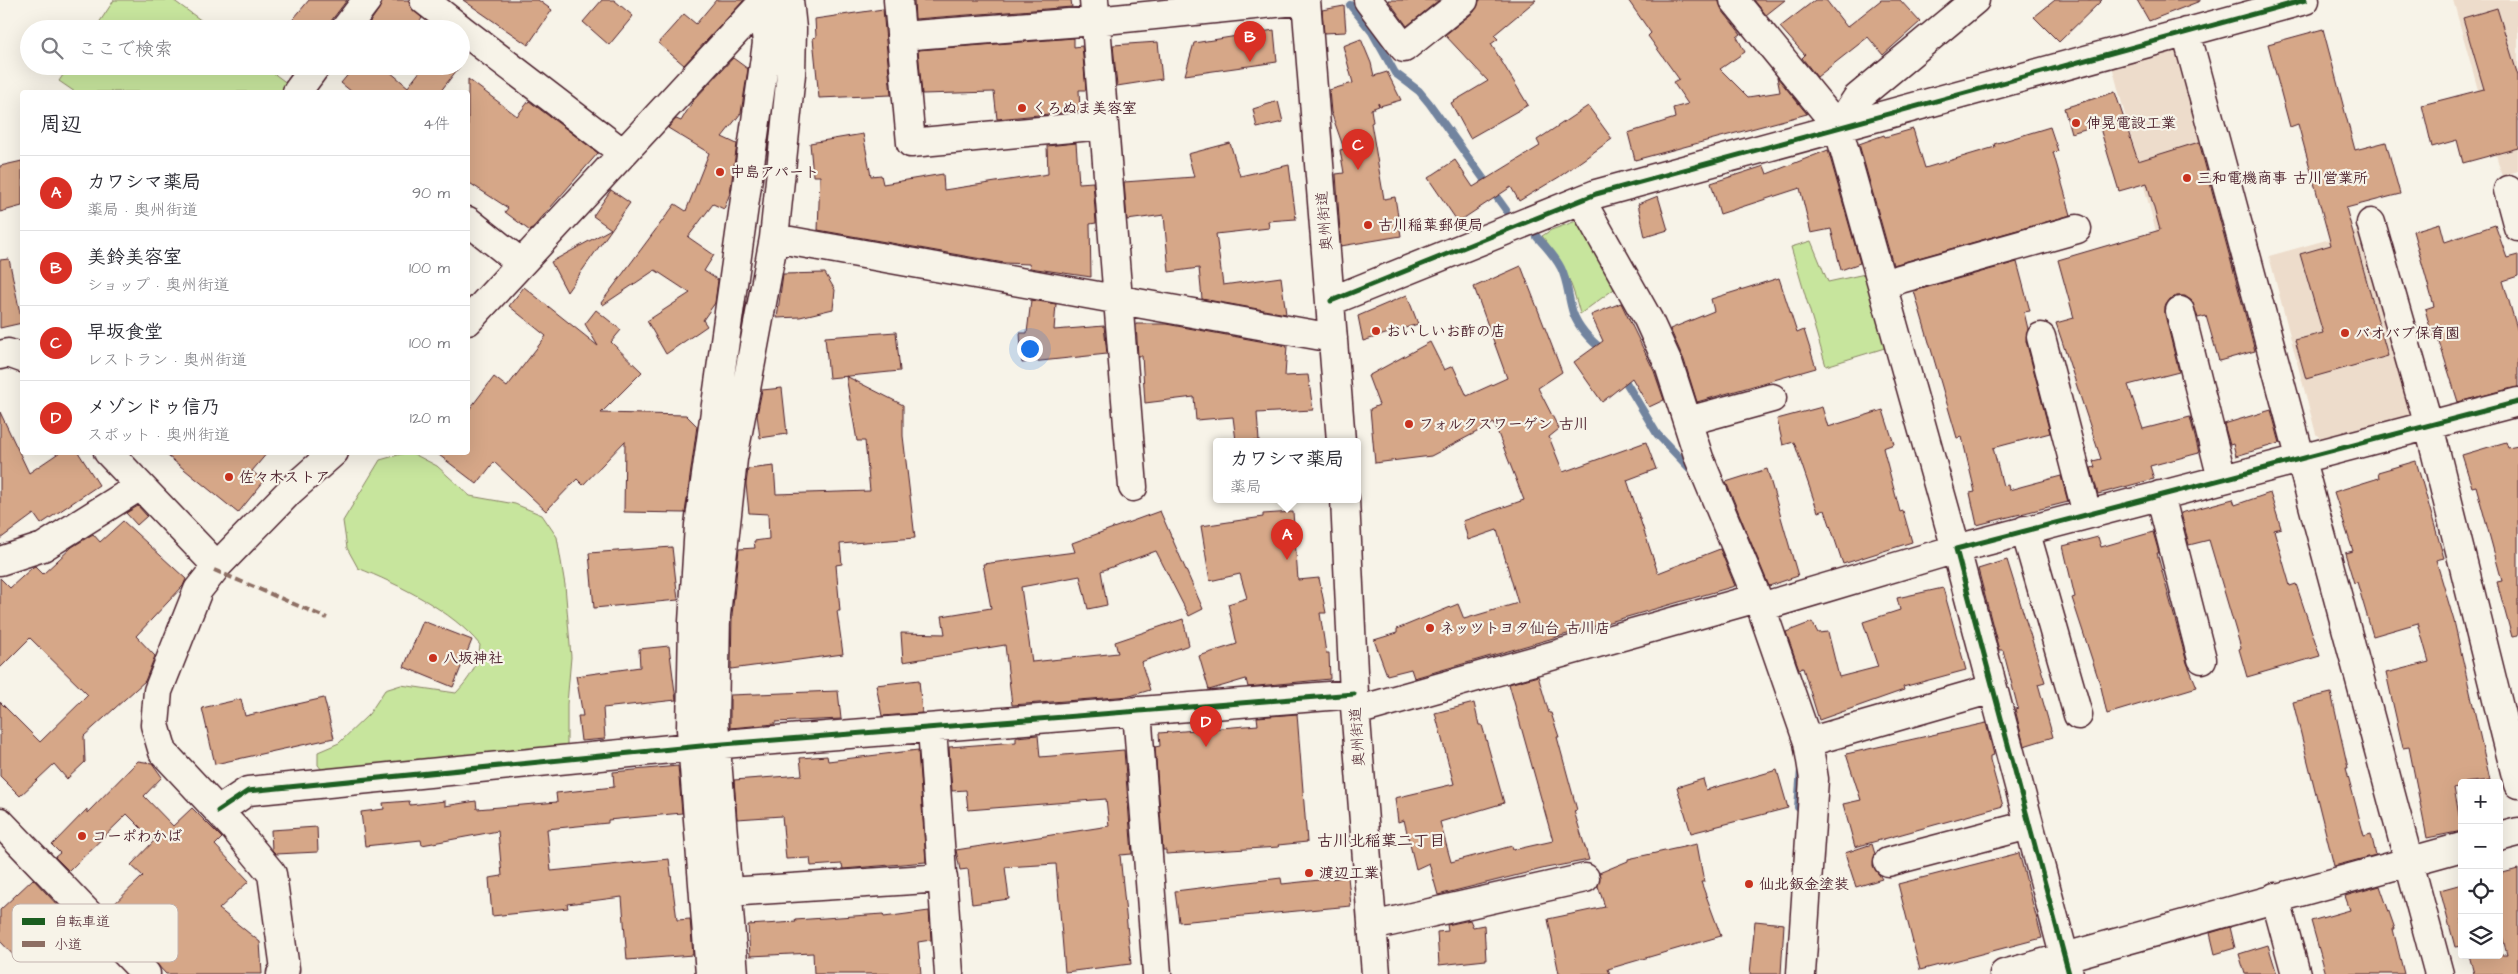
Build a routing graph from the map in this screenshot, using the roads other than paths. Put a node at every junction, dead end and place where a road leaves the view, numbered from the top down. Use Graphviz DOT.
graph roads {
  1 [pos="367,0"];
  2 [pos="424,0"];
  3 [pos="789,0"];
  4 [pos="898,0"];
  5 [pos="1306,0"];
  6 [pos="1368,0"];
  7 [pos="1464,0"];
  8 [pos="1734,0"];
  9 [pos="1975,0"];
  10 [pos="2305,0"];
  11 [pos="763,1"];
  12 [pos="2274,4"];
  13 [pos="1094,10"];
  14 [pos="352,20"];
  15 [pos="450,20"];
  16 [pos="2186,32"];
  17 [pos="470,36"];
  18 [pos="901,36"];
  19 [pos="310,75"];
  20 [pos="301,90"];
  21 [pos="1103,125"];
  22 [pos="1838,128"];
  23 [pos="623,153"];
  24 [pos="2508,190"];
  25 [pos="1581,200"];
  26 [pos="470,223"];
  27 [pos="2371,223"];
  28 [pos="2518,227"];
  29 [pos="2077,229"];
  30 [pos="774,238"];
  31 [pos="521,263"];
  32 [pos="1882,284"];
  33 [pos="1116,299"];
  34 [pos="1331,301"];
  35 [pos="2180,311"];
  36 [pos="470,319"];
  37 [pos="2041,337"];
  38 [pos="1334,338"];
  39 [pos="0,355"];
  40 [pos="20,357"];
  41 [pos="1772,398"];
  42 [pos="2518,402"];
  43 [pos="1688,421"];
  44 [pos="2429,426"];
  45 [pos="1341,438"];
  46 [pos="111,455"];
  47 [pos="331,455"];
  48 [pos="2301,458"];
  49 [pos="2222,479"];
  50 [pos="140,486"];
  51 [pos="1133,487"];
  52 [pos="2160,495"];
  53 [pos="1345,503"];
  54 [pos="2087,514"];
  55 [pos="2025,530"];
  56 [pos="1956,549"];
  57 [pos="0,561"];
  58 [pos="216,566"];
  59 [pos="1759,603"];
  60 [pos="2202,659"];
  61 [pos="1992,689"];
  62 [pos="1355,702"];
  63 [pos="1137,711"];
  64 [pos="2078,715"];
  65 [pos="932,728"];
  66 [pos="1808,742"];
  67 [pos="705,746"];
  68 [pos="2518,784"];
  69 [pos="218,811"];
  70 [pos="0,822"];
  71 [pos="2029,825"];
  72 [pos="2518,832"];
  73 [pos="2503,836"];
  74 [pos="2458,848"];
  75 [pos="1888,862"];
  76 [pos="2409,862"];
  77 [pos="943,878"];
  78 [pos="1585,878"];
  79 [pos="728,892"];
  80 [pos="2275,897"];
  81 [pos="79,904"];
  82 [pos="1372,926"];
  83 [pos="134,962"];
  84 [pos="2067,965"];
  85 [pos="283,972"];
  86 [pos="146,974"];
  87 [pos="710,974"];
  88 [pos="734,974"];
  89 [pos="949,974"];
  90 [pos="1157,974"];
  91 [pos="1376,974"];
  92 [pos="1801,974"];
  93 [pos="2004,974"];
  94 [pos="2296,974"];
  95 [pos="2439,974"];
  1 -- 14 [label="street"];
  2 -- 15 [label="street"];
  3 -- 30 [label="street"];
  4 -- 18 [label="street"];
  5 -- 13 [label="street"];
  5 -- 34 [label="street, 奥州街道"];
  6 -- 7 [label="street"];
  8 -- 22 [label="street"];
  9 -- 22 [label="street"];
  10 -- 12 [label="street"];
  11 -- 23 [label="street"];
  11 -- 67 [label="street"];
  12 -- 16 [label="street"];
  13 -- 18 [label="street"];
  13 -- 21 [label="street"];
  16 -- 22 [label="street"];
  16 -- 48 [label="street"];
  17 -- 23 [label="street"];
  18 -- 21 [label="street"];
  19 -- 20 [label="street"];
  21 -- 33 [label="street"];
  22 -- 25 [label="street"];
  22 -- 32 [label="street"];
  23 -- 31 [label="street"];
  24 -- 28 [label="street"];
  25 -- 34 [label="street"];
  25 -- 43 [label="street"];
  26 -- 31 [label="street"];
  27 -- 44 [label="street"];
  29 -- 32 [label="street"];
  30 -- 33 [label="street"];
  30 -- 67 [label="street"];
  31 -- 36 [label="street"];
  32 -- 56 [label="street"];
  33 -- 38 [label="street"];
  33 -- 51 [label="street"];
  34 -- 38 [label="street, 奥州街道"];
  35 -- 49 [label="street"];
  37 -- 54 [label="street"];
  38 -- 45 [label="street, 奥州街道"];
  39 -- 40 [label="street"];
  41 -- 43 [label="street"];
  42 -- 44 [label="street"];
  43 -- 59 [label="street"];
  44 -- 48 [label="street"];
  44 -- 68 [label="street"];
  46 -- 50 [label="street"];
  47 -- 58 [label="street"];
  48 -- 49 [label="street"];
  48 -- 76 [label="street"];
  49 -- 52 [label="street"];
  50 -- 57 [label="street"];
  50 -- 58 [label="street"];
  52 -- 54 [label="street"];
  52 -- 60 [label="street"];
  53 -- 62 [label="street, 奥州街道"];
  54 -- 55 [label="street"];
  55 -- 56 [label="street"];
  55 -- 64 [label="street"];
  56 -- 59 [label="street"];
  56 -- 61 [label="street"];
  58 -- 69 [label="street"];
  59 -- 62 [label="street"];
  59 -- 66 [label="street"];
  61 -- 66 [label="street"];
  61 -- 71 [label="street"];
  62 -- 63 [label="street"];
  62 -- 82 [label="street, 奥州街道"];
  63 -- 65 [label="street"];
  63 -- 90 [label="street"];
  65 -- 67 [label="street"];
  65 -- 77 [label="street"];
  66 -- 92 [label="street"];
  67 -- 69 [label="street"];
  67 -- 79 [label="street"];
  67 -- 87 [label="street"];
  69 -- 85 [label="street"];
  70 -- 81 [label="street"];
  71 -- 75 [label="street"];
  71 -- 84 [label="street"];
  72 -- 73 [label="street"];
  74 -- 76 [label="street"];
  76 -- 80 [label="street"];
  76 -- 95 [label="street"];
  77 -- 79 [label="street"];
  77 -- 89 [label="street"];
  78 -- 82 [label="street"];
  79 -- 88 [label="street"];
  80 -- 84 [label="street"];
  80 -- 94 [label="street"];
  82 -- 91 [label="street, 奥州街道"];
  83 -- 86 [label="street"];
  84 -- 93 [label="street"];
}
